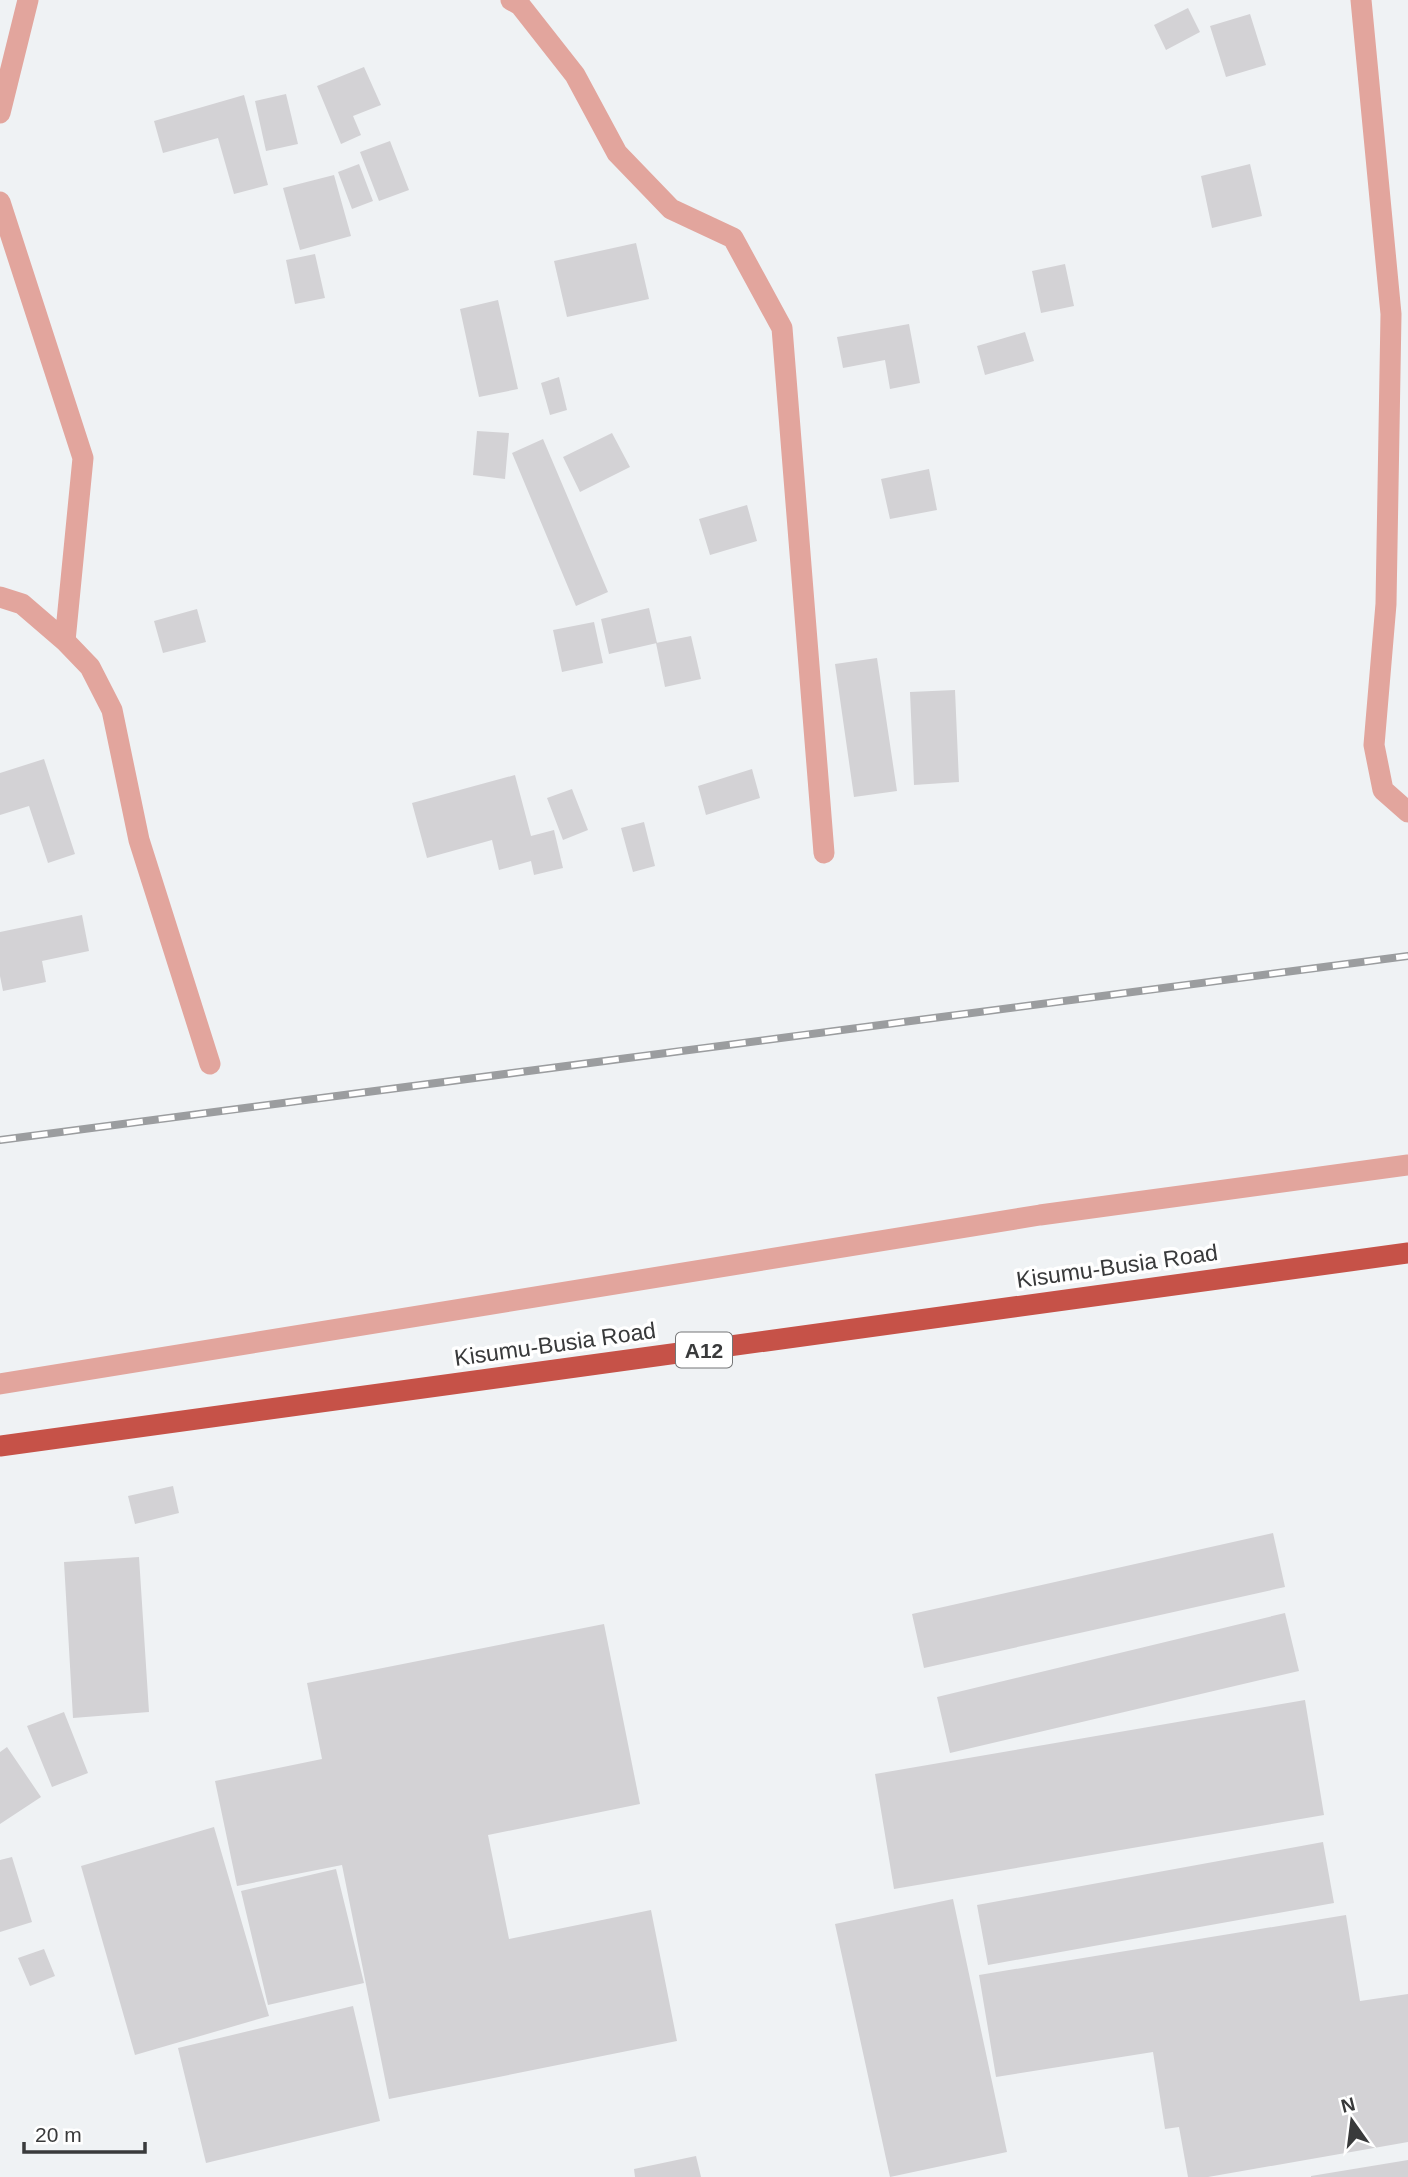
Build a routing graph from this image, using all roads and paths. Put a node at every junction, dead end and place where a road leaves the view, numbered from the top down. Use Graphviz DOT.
graph roads {
  1 [pos="28,0"];
  2 [pos="511,0"];
  3 [pos="1362,0"];
  4 [pos="0,113"];
  5 [pos="0,202"];
  6 [pos="0,597"];
  7 [pos="65,641"];
  8 [pos="1408,812"];
  9 [pos="824,853"];
  10 [pos="210,1064"];
  11 [pos="1408,1166"];
  12 [pos="1408,1253"];
  13 [pos="0,1384"];
  14 [pos="0,1446"];
  1 -- 4 [label="street"];
  2 -- 9 [label="street"];
  3 -- 8 [label="street"];
  5 -- 7 [label="street"];
  6 -- 7 [label="street"];
  7 -- 10 [label="street"];
  11 -- 13 [label="street"];
  12 -- 14 [label="highway, Kisumu-Busia Road / A12"];
}
